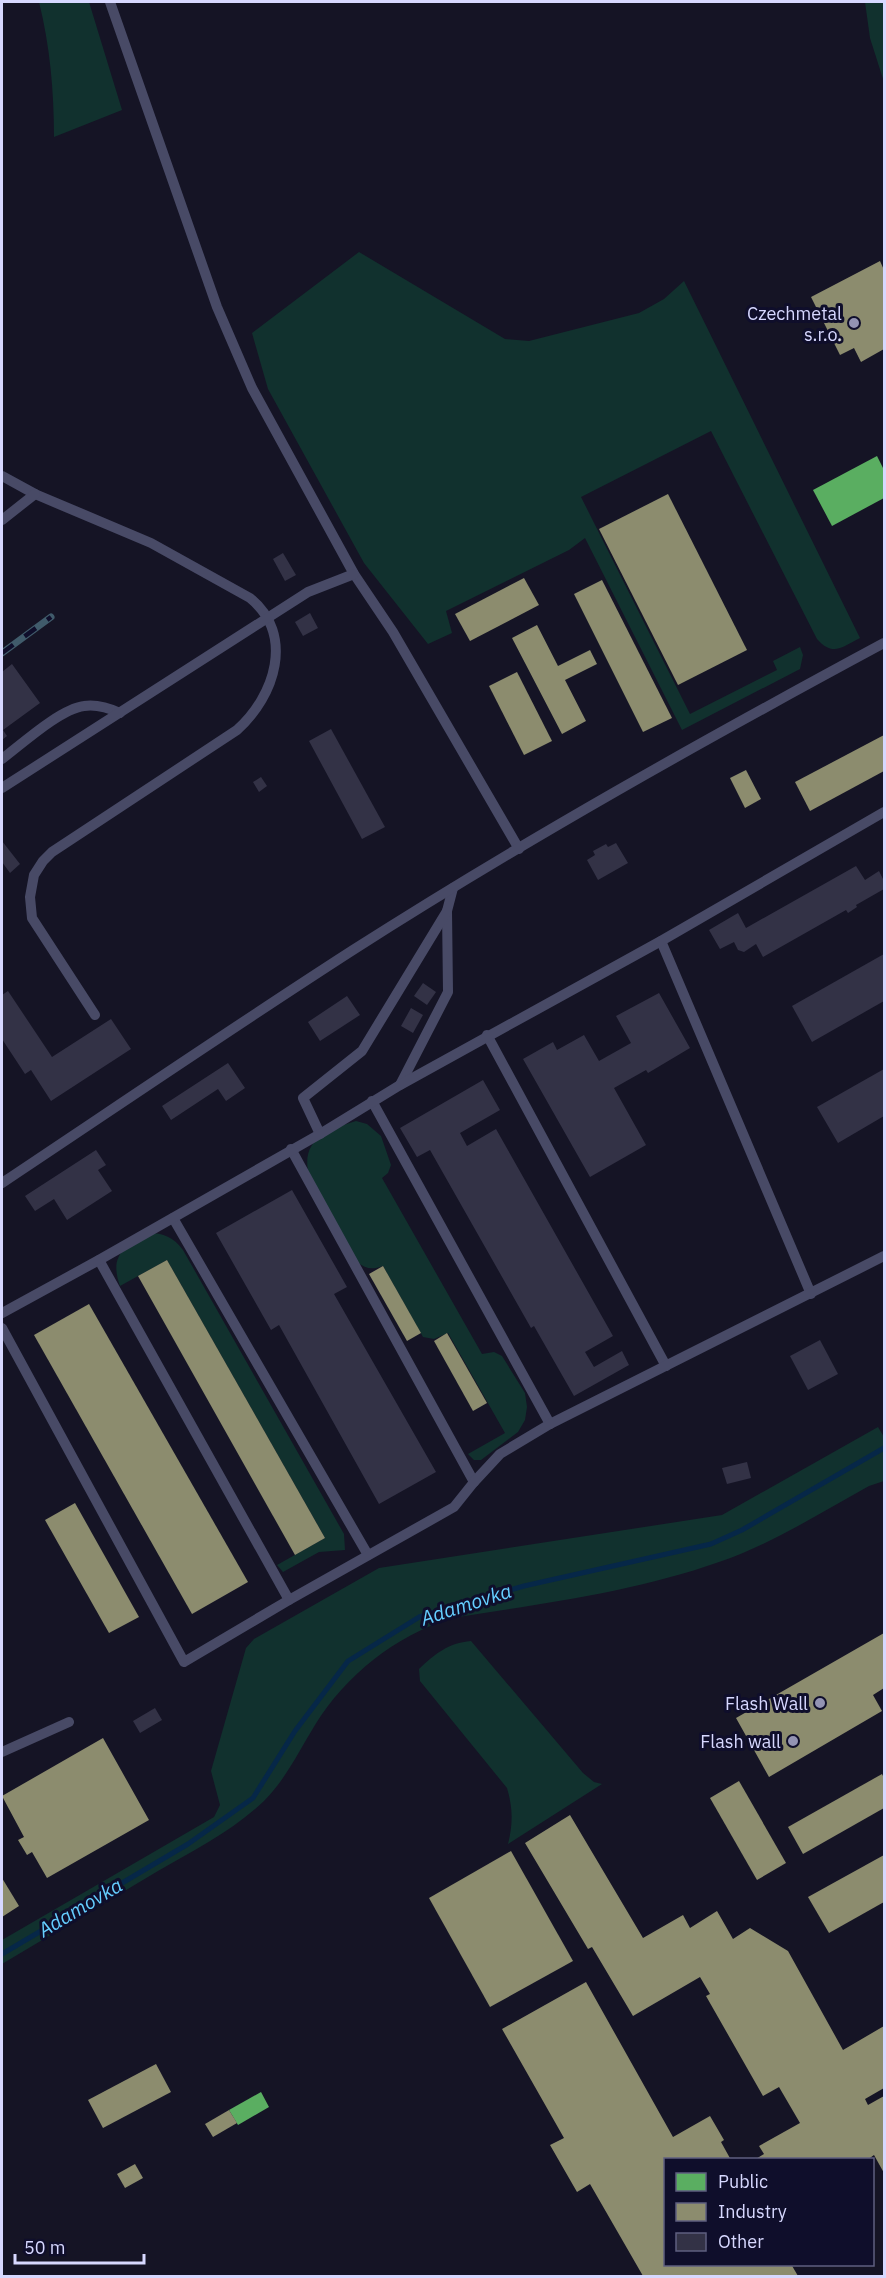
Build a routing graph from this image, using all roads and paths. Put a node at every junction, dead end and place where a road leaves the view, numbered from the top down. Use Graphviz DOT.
graph roads {
  1 [pos="110,2"];
  2 [pos="2,476"];
  3 [pos="35,494"];
  4 [pos="2,519"];
  5 [pos="354,574"];
  6 [pos="269,619"];
  7 [pos="885,643"];
  8 [pos="120,713"];
  9 [pos="2,759"];
  10 [pos="2,788"];
  11 [pos="885,812"];
  12 [pos="519,849"];
  13 [pos="453,888"];
  14 [pos="447,911"];
  15 [pos="661,941"];
  16 [pos="95,1015"];
  17 [pos="487,1035"];
  18 [pos="399,1085"];
  19 [pos="372,1101"];
  20 [pos="320,1134"];
  21 [pos="291,1149"];
  22 [pos="2,1183"];
  23 [pos="173,1218"];
  24 [pos="885,1256"];
  25 [pos="99,1260"];
  26 [pos="811,1293"];
  27 [pos="2,1313"];
  28 [pos="2,1328"];
  29 [pos="666,1366"];
  30 [pos="550,1424"];
  31 [pos="474,1482"];
  32 [pos="368,1555"];
  33 [pos="289,1600"];
  34 [pos="69,1722"];
  35 [pos="2,1752"];
  1 -- 5 [label="lane"];
  2 -- 3 [label="lane"];
  3 -- 4 [label="lane"];
  3 -- 6 [label="lane"];
  5 -- 6 [label="lane"];
  5 -- 12 [label="lane"];
  6 -- 8 [label="lane"];
  6 -- 16 [label="lane"];
  7 -- 12 [label="lane"];
  8 -- 9 [label="lane"];
  8 -- 10 [label="lane"];
  11 -- 15 [label="lane"];
  12 -- 13 [label="lane"];
  13 -- 14 [label="lane"];
  13 -- 22 [label="lane"];
  14 -- 18 [label="lane"];
  14 -- 20 [label="lane"];
  15 -- 17 [label="lane"];
  15 -- 26 [label="lane"];
  17 -- 18 [label="lane"];
  17 -- 29 [label="lane"];
  18 -- 19 [label="lane"];
  19 -- 20 [label="lane"];
  19 -- 30 [label="lane"];
  20 -- 21 [label="lane"];
  21 -- 23 [label="lane"];
  21 -- 31 [label="lane"];
  23 -- 25 [label="lane"];
  23 -- 32 [label="lane"];
  24 -- 26 [label="lane"];
  25 -- 27 [label="lane"];
  25 -- 33 [label="lane"];
  26 -- 29 [label="lane"];
  28 -- 33 [label="lane"];
  29 -- 30 [label="lane"];
  30 -- 31 [label="lane"];
  31 -- 32 [label="lane"];
  32 -- 33 [label="lane"];
  34 -- 35 [label="lane"];
}
